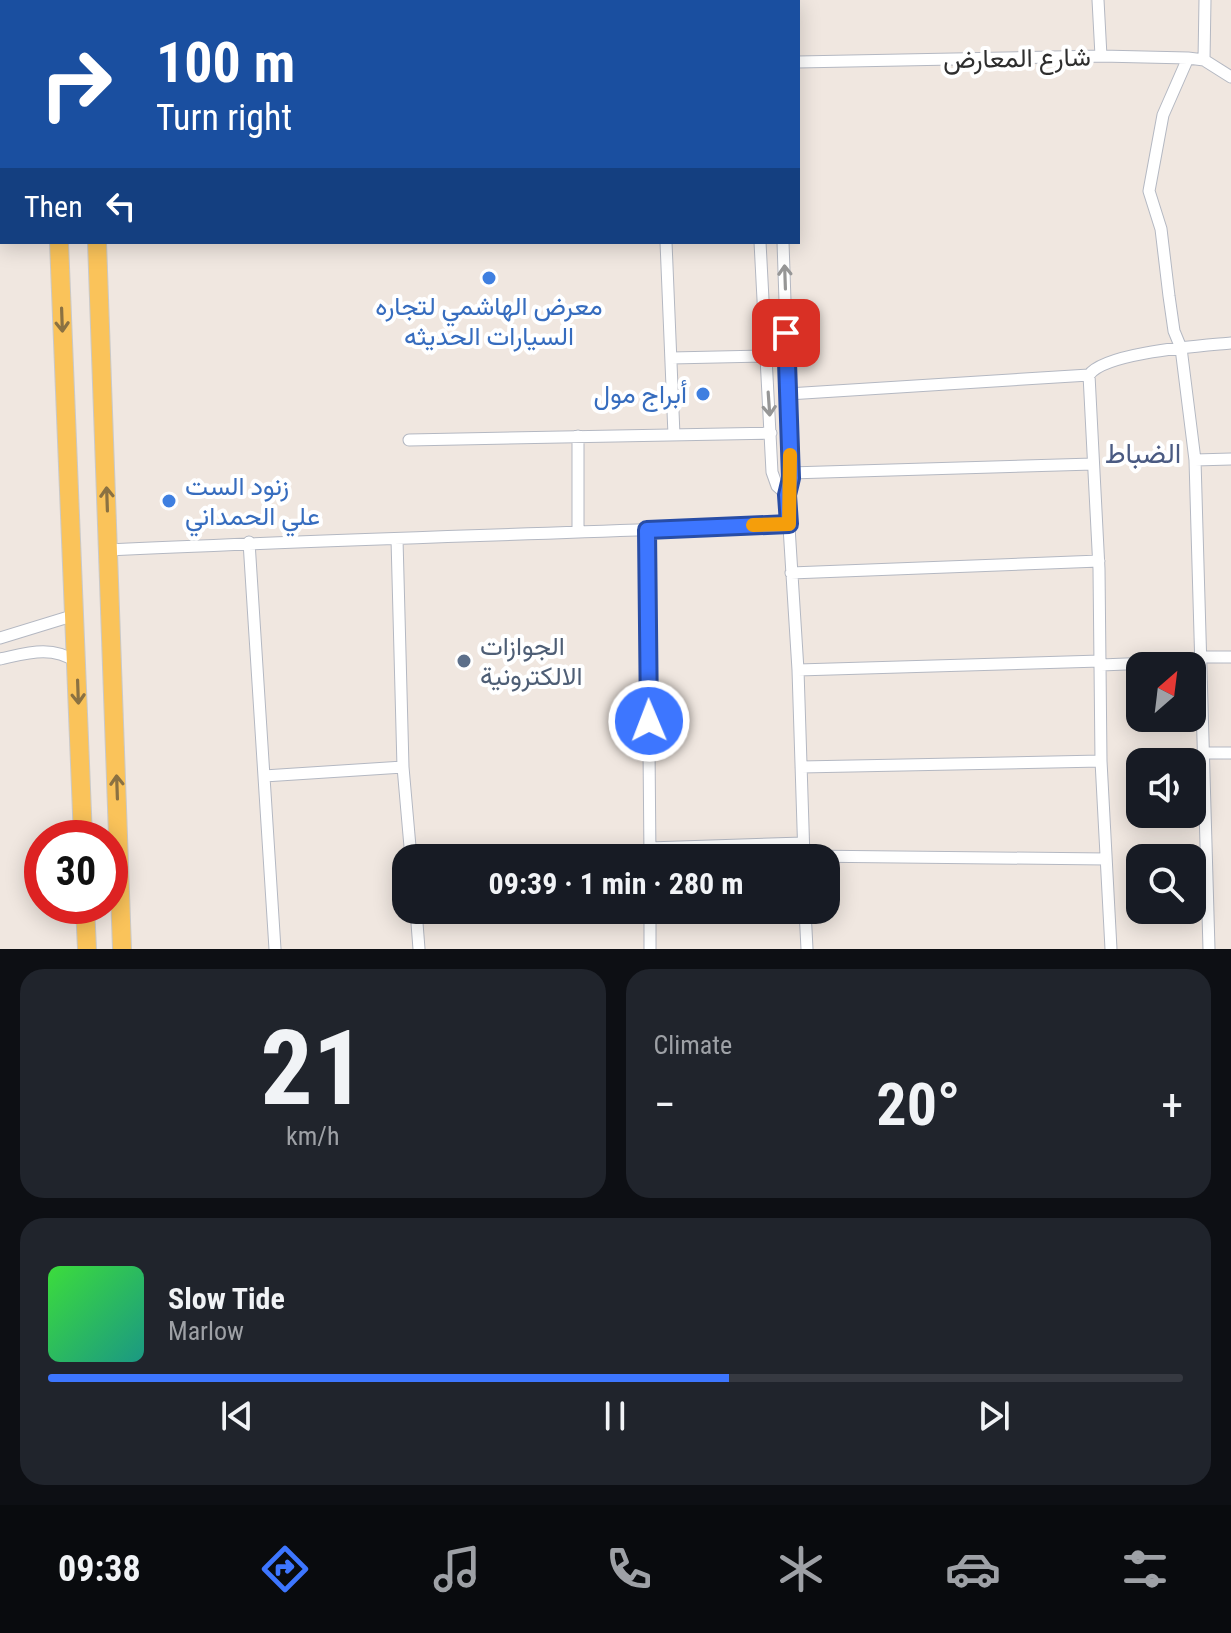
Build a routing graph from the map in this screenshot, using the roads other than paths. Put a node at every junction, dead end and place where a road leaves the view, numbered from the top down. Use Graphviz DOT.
graph roads {
  1 [pos="1098,0"];
  2 [pos="1205,0"];
  3 [pos="1101,56"];
  4 [pos="1188,58"];
  5 [pos="1204,60"];
  6 [pos="800,62"];
  7 [pos="1231,77"];
  8 [pos="59,244"];
  9 [pos="97,244"];
  10 [pos="666,244"];
  11 [pos="760,244"];
  12 [pos="783,244"];
  13 [pos="1231,343"];
  14 [pos="1181,348"];
  15 [pos="765,356"];
  16 [pos="671,358"];
  17 [pos="1089,375"];
  18 [pos="788,394"];
  19 [pos="771,433"];
  20 [pos="674,435"];
  21 [pos="578,436"];
  22 [pos="409,440"];
  23 [pos="1231,459"];
  24 [pos="1195,460"];
  25 [pos="1093,464"];
  26 [pos="790,473"];
  27 [pos="787,495"];
  28 [pos="789,524"];
  29 [pos="647,530"];
  30 [pos="578,532"];
  31 [pos="397,539"];
  32 [pos="249,542"];
  33 [pos="108,550"];
  34 [pos="1099,561"];
  35 [pos="791,573"];
  36 [pos="75,615"];
  37 [pos="0,638"];
  38 [pos="1201,652"];
  39 [pos="1231,657"];
  40 [pos="0,659"];
  41 [pos="1206,659"];
  42 [pos="77,662"];
  43 [pos="1126,662"];
  44 [pos="1100,663"];
  45 [pos="798,670"];
  46 [pos="1206,753"];
  47 [pos="1231,753"];
  48 [pos="1101,761"];
  49 [pos="403,767"];
  50 [pos="801,767"];
  51 [pos="264,776"];
  52 [pos="82,820"];
  53 [pos="1205,828"];
  54 [pos="803,843"];
  55 [pos="410,844"];
  56 [pos="650,844"];
  57 [pos="788,844"];
  58 [pos="840,857"];
  59 [pos="1106,859"];
  60 [pos="86,924"];
  61 [pos="417,924"];
  62 [pos="650,924"];
  63 [pos="806,924"];
  64 [pos="87,949"];
  65 [pos="122,949"];
  66 [pos="275,949"];
  67 [pos="419,949"];
  68 [pos="650,949"];
  69 [pos="807,949"];
  70 [pos="1111,949"];
  71 [pos="1209,949"];
  1 -- 3 [label="street"];
  2 -- 5 [label="street"];
  3 -- 4 [label="street, شارع المعارض"];
  3 -- 6 [label="street, شارع المعارض"];
  4 -- 5 [label="street, شارع المعارض"];
  4 -- 14 [label="street"];
  5 -- 7 [label="street, شارع المعارض"];
  8 -- 36 [label="main road, one-way"];
  33 -- 9 [label="main road, one-way"];
  10 -- 16 [label="street"];
  11 -- 15 [label="street"];
  18 -- 12 [label="street, one-way"];
  13 -- 14 [label="street"];
  14 -- 17 [label="street"];
  14 -- 24 [label="street"];
  15 -- 16 [label="street"];
  15 -- 19 [label="street, one-way"];
  16 -- 20 [label="street"];
  17 -- 18 [label="street"];
  17 -- 25 [label="street"];
  18 -- 26 [label="street"];
  19 -- 20 [label="street"];
  19 -- 27 [label="street"];
  20 -- 21 [label="street"];
  21 -- 22 [label="street"];
  21 -- 30 [label="street"];
  23 -- 24 [label="street"];
  24 -- 38 [label="street"];
  25 -- 26 [label="street"];
  25 -- 34 [label="street"];
  26 -- 27 [label="street"];
  27 -- 28 [label="street"];
  28 -- 29 [label="street"];
  28 -- 35 [label="street"];
  29 -- 30 [label="street"];
  29 -- 56 [label="street"];
  30 -- 31 [label="street"];
  31 -- 32 [label="street"];
  31 -- 49 [label="street"];
  32 -- 33 [label="street"];
  32 -- 51 [label="street"];
  65 -- 33 [label="main road, one-way"];
  34 -- 35 [label="street"];
  34 -- 44 [label="street"];
  35 -- 45 [label="street"];
  36 -- 37 [label="street"];
  36 -- 42 [label="main road"];
  39 -- 41 [label="street"];
  40 -- 42 [label="street"];
  42 -- 52 [label="main road, one-way"];
  43 -- 44 [label="street"];
  44 -- 45 [label="street"];
  44 -- 48 [label="street"];
  45 -- 50 [label="street"];
  46 -- 47 [label="street"];
  48 -- 50 [label="street"];
  48 -- 59 [label="street"];
  49 -- 51 [label="street"];
  49 -- 55 [label="street"];
  50 -- 54 [label="street"];
  51 -- 66 [label="street"];
  53 -- 71 [label="street"];
  54 -- 57 [label="street"];
  58 -- 59 [label="street"];
  59 -- 70 [label="street"];
  60 -- 64 [label="main road"];
  61 -- 67 [label="street"];
  62 -- 68 [label="street"];
  63 -- 69 [label="street"];
}
